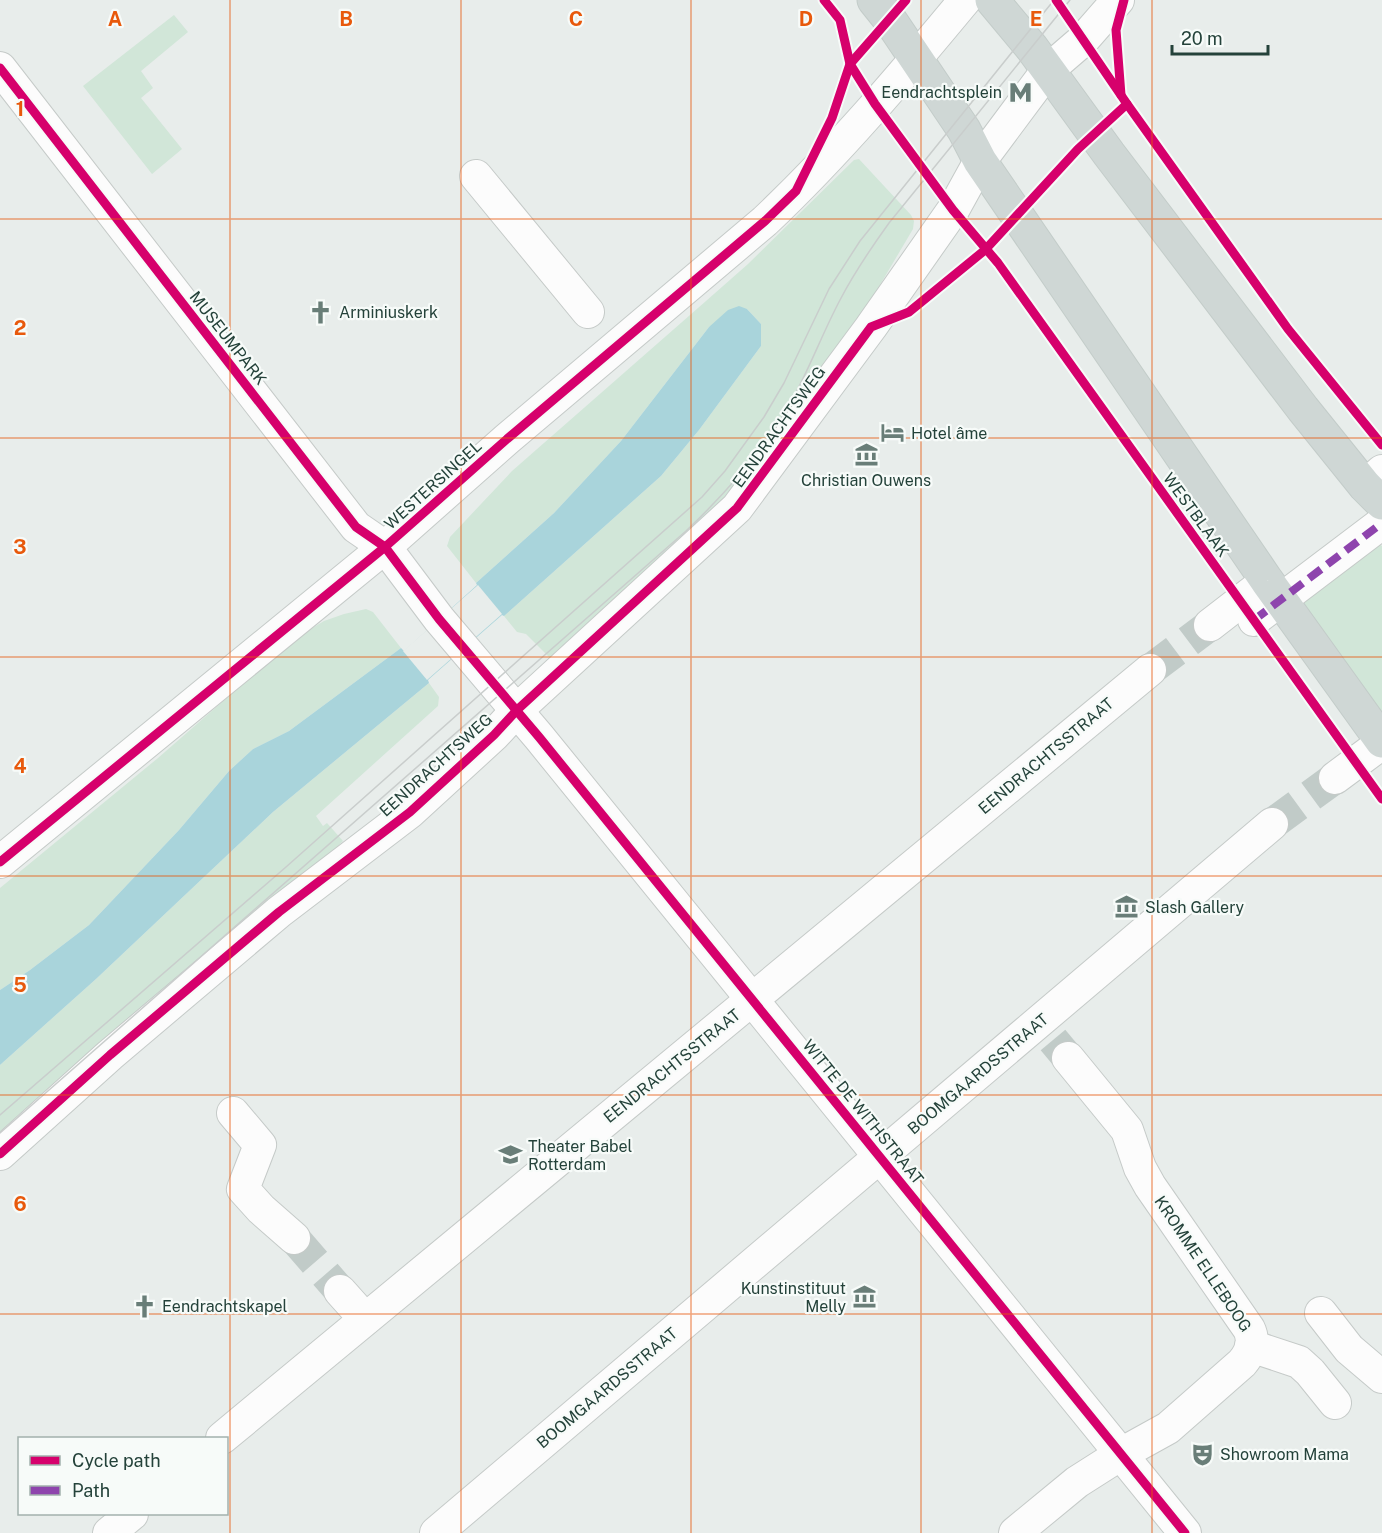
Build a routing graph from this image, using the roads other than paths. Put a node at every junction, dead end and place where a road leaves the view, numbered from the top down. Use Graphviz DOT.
graph roads {
  1 [pos="874,0"];
  2 [pos="965,0"];
  3 [pos="993,0"];
  4 [pos="1118,0"];
  5 [pos="915,60"];
  6 [pos="0,68"];
  7 [pos="1047,71"];
  8 [pos="980,161"];
  9 [pos="476,176"];
  10 [pos="588,312"];
  11 [pos="1376,487"];
  12 [pos="1382,523"];
  13 [pos="385,548"];
  14 [pos="1274,590"];
  15 [pos="1254,620"];
  16 [pos="1210,625"];
  17 [pos="1150,670"];
  18 [pos="517,710"];
  19 [pos="1382,742"];
  20 [pos="1335,778"];
  21 [pos="1272,824"];
  22 [pos="0,862"];
  23 [pos="752,1000"];
  24 [pos="1065,1050"];
  25 [pos="233,1113"];
  26 [pos="0,1154"];
  27 [pos="880,1157"];
  28 [pos="294,1238"];
  29 [pos="340,1291"];
  30 [pos="1321,1312"];
  31 [pos="364,1319"];
  32 [pos="1251,1346"];
  33 [pos="1382,1377"];
  34 [pos="1335,1403"];
  35 [pos="223,1437"];
  36 [pos="1121,1454"];
  37 [pos="131,1515"];
  38 [pos="109,1533"];
  39 [pos="436,1533"];
  40 [pos="1015,1533"];
  41 [pos="1185,1533"];
  1 -- 5 [label="main road"];
  2 -- 5 [label="street"];
  3 -- 7 [label="main road"];
  4 -- 7 [label="street"];
  5 -- 8 [label="main road"];
  5 -- 13 [label="street, WESTERSINGEL"];
  6 -- 13 [label="street, MUSEUMPARK"];
  7 -- 8 [label="street"];
  7 -- 11 [label="main road"];
  8 -- 14 [label="main road, WESTBLAAK"];
  8 -- 18 [label="street, EENDRACHTSWEG"];
  9 -- 10 [label="street"];
  12 -- 14 [label="street"];
  13 -- 18 [label="street, MUSEUMPARK"];
  13 -- 22 [label="street, WESTERSINGEL"];
  14 -- 15 [label="street"];
  14 -- 16 [label="street"];
  14 -- 19 [label="main road, WESTBLAAK"];
  17 -- 23 [label="street, EENDRACHTSSTRAAT"];
  18 -- 23 [label="street, WITTE DE WITHSTRAAT"];
  18 -- 26 [label="street, EENDRACHTSWEG"];
  19 -- 20 [label="street"];
  21 -- 24 [label="street, BOOMGAARDSSTRAAT"];
  23 -- 27 [label="street, WITTE DE WITHSTRAAT"];
  23 -- 31 [label="street, EENDRACHTSSTRAAT"];
  24 -- 27 [label="street, BOOMGAARDSSTRAAT"];
  24 -- 32 [label="street, KROMME ELLEBOOG"];
  25 -- 28 [label="street"];
  27 -- 36 [label="street, WITTE DE WITHSTRAAT"];
  27 -- 39 [label="street, BOOMGAARDSSTRAAT"];
  29 -- 31 [label="street"];
  30 -- 33 [label="street"];
  31 -- 35 [label="street, EENDRACHTSSTRAAT"];
  32 -- 34 [label="street"];
  32 -- 36 [label="street, KROMME ELLEBOOG"];
  36 -- 40 [label="street, KROMME ELLEBOOG"];
  36 -- 41 [label="street, WITTE DE WITHSTRAAT"];
  37 -- 38 [label="street"];
}
